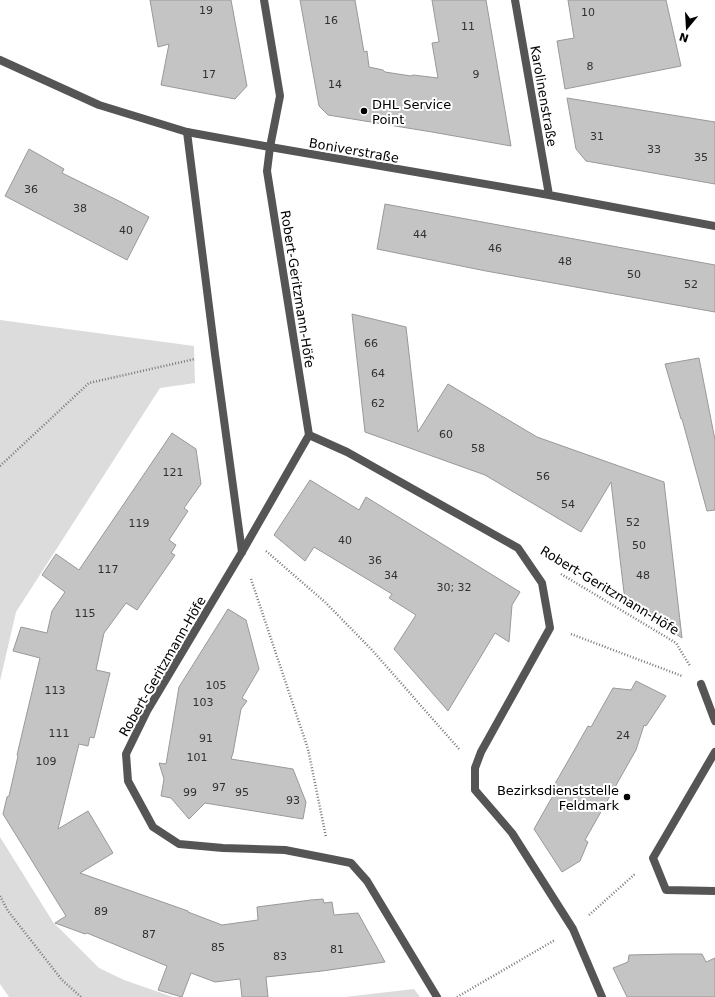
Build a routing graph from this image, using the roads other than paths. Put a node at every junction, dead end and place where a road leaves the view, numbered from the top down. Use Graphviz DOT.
graph roads {
  1 [pos="264,0"];
  2 [pos="515,0"];
  3 [pos="0,60"];
  4 [pos="187,132"];
  5 [pos="270,147"];
  6 [pos="549,195"];
  7 [pos="715,226"];
  8 [pos="309,435"];
  9 [pos="242,552"];
  10 [pos="701,684"];
  11 [pos="715,721"];
  12 [pos="715,752"];
  13 [pos="715,891"];
  14 [pos="437,997"];
  15 [pos="602,997"];
  1 -- 5 [label="street, Robert-Geritzmann-Höfe"];
  2 -- 6 [label="street, Karolinenstraße"];
  3 -- 4 [label="street, Boniverstraße"];
  4 -- 5 [label="street, Boniverstraße"];
  4 -- 9 [label="street"];
  5 -- 6 [label="street, Boniverstraße"];
  5 -- 8 [label="street, Robert-Geritzmann-Höfe"];
  6 -- 7 [label="street, Boniverstraße"];
  8 -- 9 [label="street, Robert-Geritzmann-Höfe"];
  8 -- 15 [label="street, Robert-Geritzmann-Höfe"];
  9 -- 14 [label="street, Robert-Geritzmann-Höfe"];
  10 -- 11 [label="street"];
  12 -- 13 [label="street"];
}
